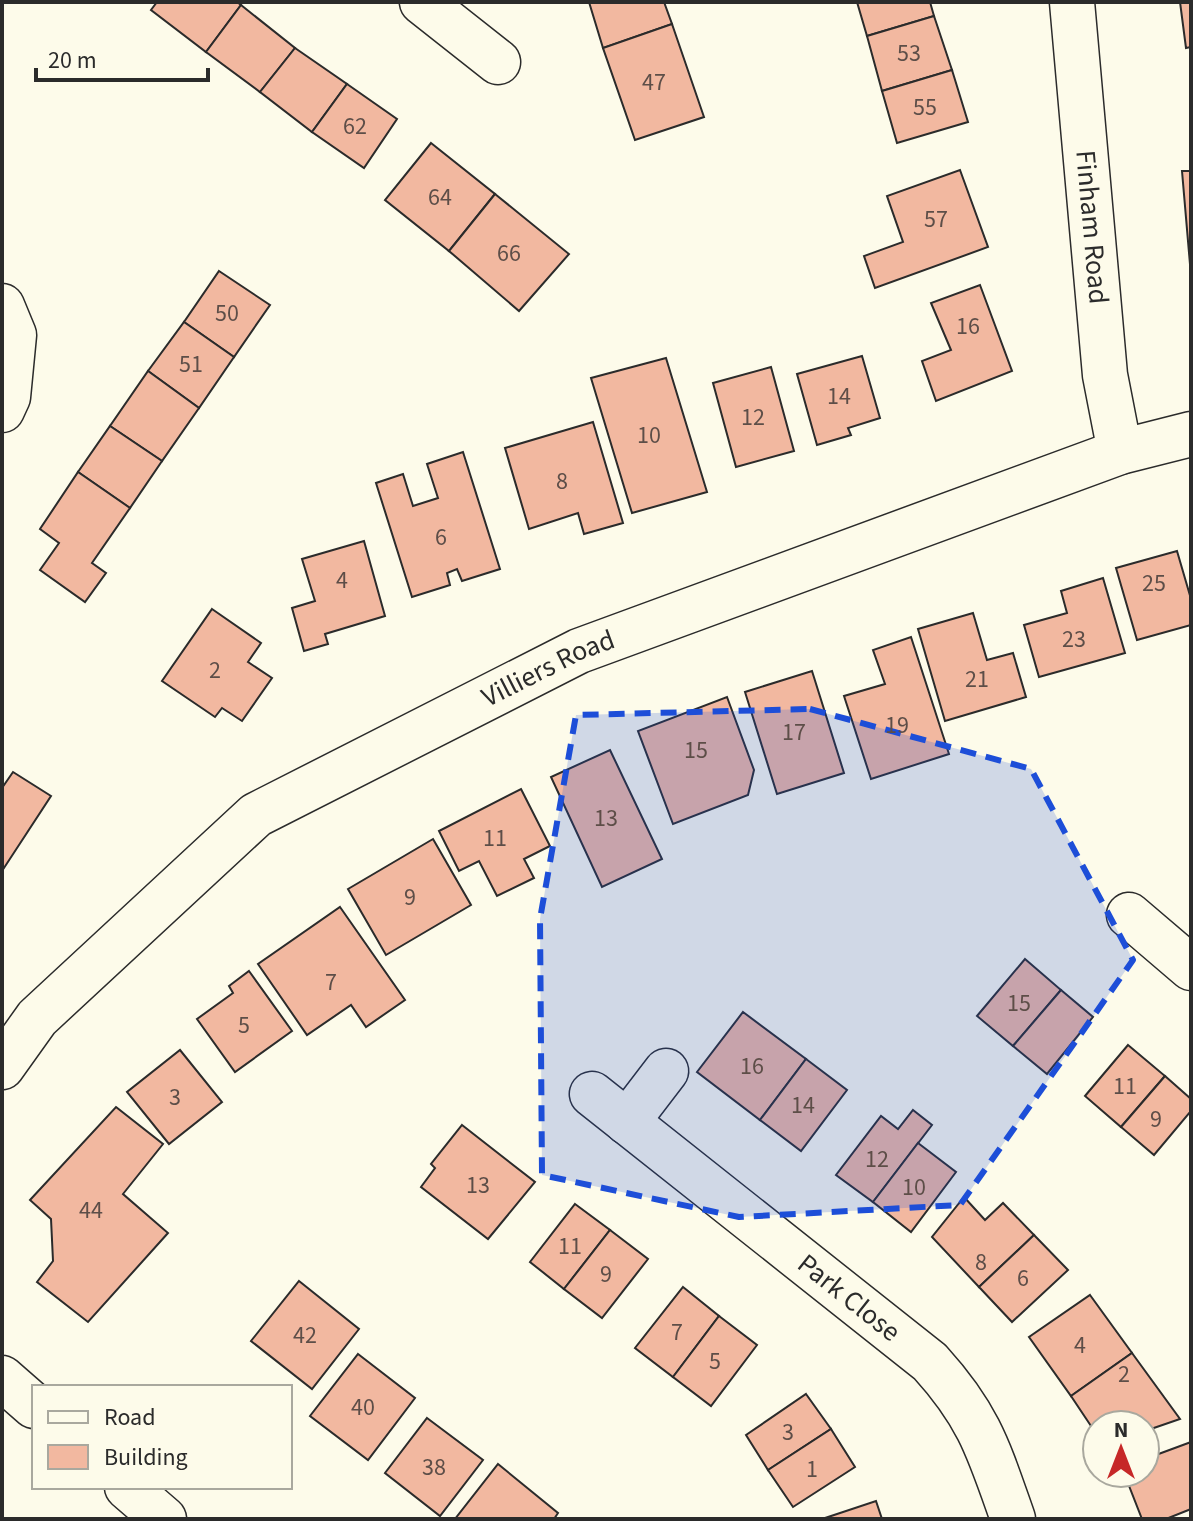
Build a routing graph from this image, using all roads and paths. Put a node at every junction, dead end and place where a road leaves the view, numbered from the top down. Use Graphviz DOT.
graph roads {
  1 [pos="422,2"];
  2 [pos="1072,2"];
  3 [pos="498,62"];
  4 [pos="2,306"];
  5 [pos="2,410"];
  6 [pos="1191,434"];
  7 [pos="1120,452"];
  8 [pos="1129,915"];
  9 [pos="1185,950"];
  10 [pos="2,1067"];
  11 [pos="666,1071"];
  12 [pos="592,1094"];
  13 [pos="627,1122"];
  14 [pos="2,1378"];
  15 [pos="32,1404"];
  16 [pos="129,1489"];
  17 [pos="164,1519"];
  18 [pos="1013,1519"];
  1 -- 3 [label="street"];
  2 -- 7 [label="street, Finham Road"];
  4 -- 5 [label="street"];
  6 -- 7 [label="street, Villiers Road"];
  7 -- 10 [label="street, Villiers Road"];
  8 -- 9 [label="street"];
  11 -- 13 [label="street"];
  12 -- 13 [label="street, Park Close"];
  13 -- 18 [label="street, Park Close"];
  14 -- 15 [label="street"];
  16 -- 17 [label="street"];
}
